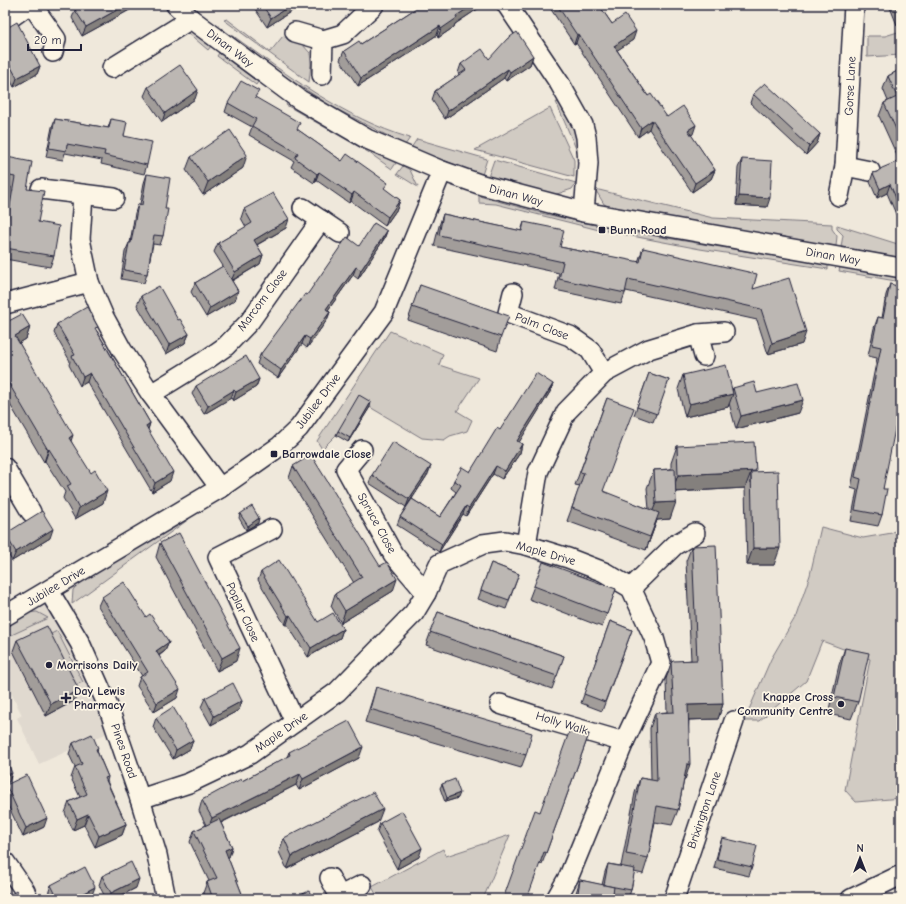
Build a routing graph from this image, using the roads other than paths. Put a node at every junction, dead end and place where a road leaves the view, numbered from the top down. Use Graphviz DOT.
graph roads {
  1 [pos="28,5"];
  2 [pos="32,5"];
  3 [pos="176,5"];
  4 [pos="374,5"];
  5 [pos="507,5"];
  6 [pos="854,5"];
  7 [pos="191,19"];
  8 [pos="6,21"];
  9 [pos="295,32"];
  10 [pos="323,40"];
  11 [pos="53,52"];
  12 [pos="112,68"];
  13 [pos="322,75"];
  14 [pos="845,166"];
  15 [pos="442,171"];
  16 [pos="870,171"];
  17 [pos="41,189"];
  18 [pos="83,195"];
  19 [pos="838,196"];
  20 [pos="114,198"];
  21 [pos="303,208"];
  22 [pos="584,212"];
  23 [pos="321,220"];
  24 [pos="340,233"];
  25 [pos="901,268"];
  26 [pos="89,282"];
  27 [pos="513,293"];
  28 [pos="5,304"];
  29 [pos="724,332"];
  30 [pos="698,334"];
  31 [pos="704,356"];
  32 [pos="604,373"];
  33 [pos="151,394"];
  34 [pos="362,450"];
  35 [pos="5,468"];
  36 [pos="220,488"];
  37 [pos="11,492"];
  38 [pos="31,512"];
  39 [pos="272,529"];
  40 [pos="695,533"];
  41 [pos="526,545"];
  42 [pos="632,588"];
  43 [pos="49,591"];
  44 [pos="426,593"];
  45 [pos="5,616"];
  46 [pos="500,704"];
  47 [pos="734,721"];
  48 [pos="295,722"];
  49 [pos="624,742"];
  50 [pos="140,799"];
  51 [pos="5,862"];
  52 [pos="901,875"];
  53 [pos="330,878"];
  54 [pos="362,885"];
  55 [pos="341,897"];
  56 [pos="28,899"];
  57 [pos="166,899"];
  58 [pos="556,899"];
  59 [pos="674,899"];
  60 [pos="851,899"];
  1 -- 8 [label="street"];
  2 -- 11 [label="street"];
  3 -- 7 [label="street, Dinan Way"];
  4 -- 10 [label="street"];
  5 -- 22 [label="street"];
  6 -- 14 [label="street, Gorse Lane"];
  7 -- 12 [label="street"];
  7 -- 15 [label="street, Dinan Way"];
  9 -- 10 [label="street"];
  10 -- 13 [label="street"];
  14 -- 16 [label="street"];
  14 -- 19 [label="street, Gorse Lane"];
  15 -- 22 [label="street, Dinan Way"];
  15 -- 36 [label="street, Jubilee Drive"];
  17 -- 18 [label="street"];
  18 -- 20 [label="street"];
  18 -- 26 [label="street"];
  21 -- 23 [label="street"];
  22 -- 25 [label="street, Dinan Way"];
  23 -- 24 [label="street"];
  23 -- 33 [label="street, Marcom Close"];
  26 -- 28 [label="street"];
  26 -- 33 [label="street"];
  27 -- 32 [label="street, Palm Close"];
  29 -- 30 [label="street"];
  30 -- 31 [label="street"];
  30 -- 32 [label="street"];
  32 -- 41 [label="street"];
  33 -- 36 [label="street"];
  34 -- 44 [label="street, Spruce Close"];
  35 -- 37 [label="street"];
  36 -- 43 [label="street, Jubilee Drive"];
  37 -- 38 [label="street"];
  39 -- 48 [label="street, Poplar Close"];
  40 -- 42 [label="street"];
  41 -- 42 [label="street, Maple Drive"];
  41 -- 44 [label="street, Maple Drive"];
  42 -- 49 [label="street"];
  43 -- 45 [label="street, Jubilee Drive"];
  43 -- 50 [label="street, Pines Road"];
  44 -- 48 [label="street, Maple Drive"];
  46 -- 49 [label="street, Holly Walk"];
  47 -- 59 [label="street, Brixington Lane"];
  48 -- 50 [label="street, Maple Drive"];
  49 -- 58 [label="street"];
  50 -- 57 [label="street, Pines Road"];
  51 -- 56 [label="street"];
  52 -- 60 [label="street"];
  53 -- 55 [label="street"];
  54 -- 55 [label="street"];
}
